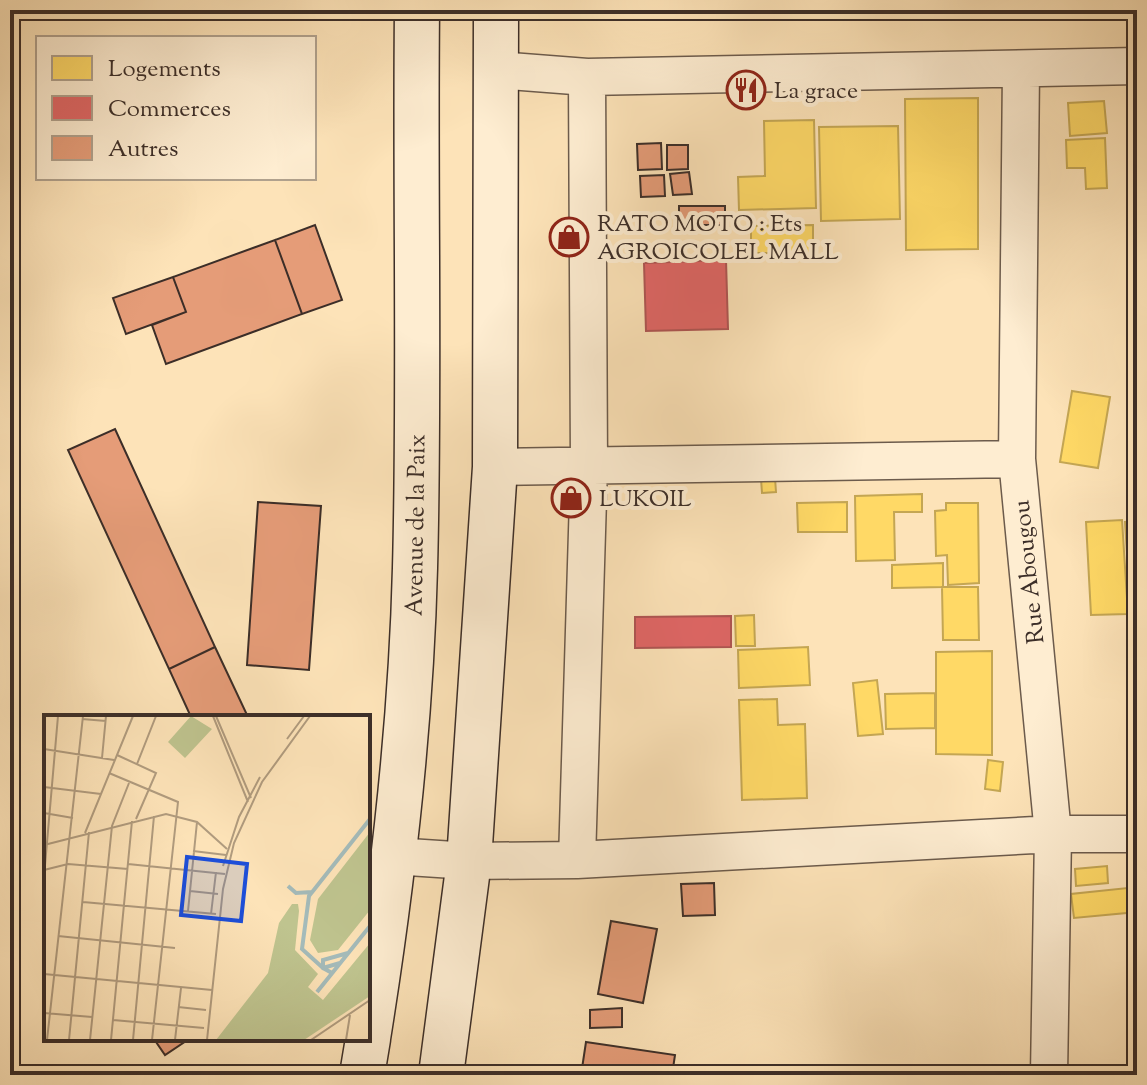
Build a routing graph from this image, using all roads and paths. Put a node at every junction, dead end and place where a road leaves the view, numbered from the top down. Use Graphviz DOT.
graph roads {
  1 [pos="417,10"];
  2 [pos="496,10"];
  3 [pos="1137,66"];
  4 [pos="1021,69"];
  5 [pos="496,70"];
  6 [pos="587,77"];
  7 [pos="1017,459"];
  8 [pos="589,466"];
  9 [pos="495,467"];
  10 [pos="1053,834"];
  11 [pos="1137,834"];
  12 [pos="393,856"];
  13 [pos="577,860"];
  14 [pos="469,861"];
  15 [pos="370,1026"];
  16 [pos="368,1041"];
  17 [pos="362,1075"];
  18 [pos="441,1075"];
  19 [pos="1049,1075"];
  1 -- 12 [label="main road, Avenue de la Paix"];
  2 -- 5 [label="main road"];
  3 -- 4 [label="street"];
  4 -- 6 [label="street"];
  4 -- 7 [label="street, Rue Abougou"];
  5 -- 6 [label="street"];
  5 -- 9 [label="main road"];
  6 -- 8 [label="street"];
  7 -- 8 [label="street"];
  7 -- 10 [label="street, Rue Abougou"];
  8 -- 9 [label="street"];
  8 -- 13 [label="street"];
  9 -- 14 [label="main road"];
  10 -- 11 [label="street"];
  10 -- 13 [label="street"];
  10 -- 19 [label="street, Rue Abougou"];
  12 -- 14 [label="street"];
  12 -- 15 [label="main road, Avenue de la Paix"];
  13 -- 14 [label="street"];
  14 -- 18 [label="main road"];
  16 -- 17 [label="main road, Avenue de la Paix"];
}
